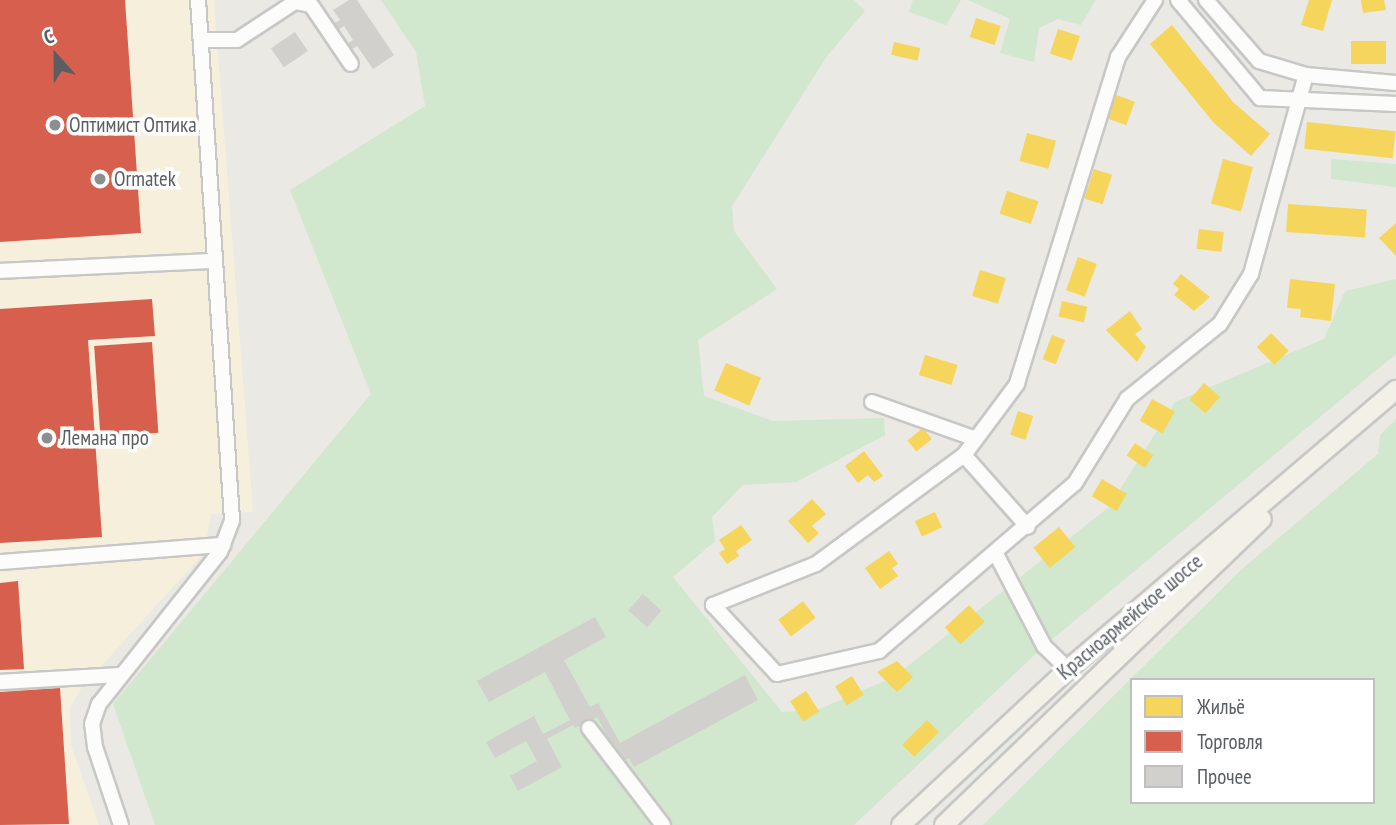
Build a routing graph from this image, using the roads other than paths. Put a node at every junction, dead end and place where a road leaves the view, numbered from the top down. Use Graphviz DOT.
graph roads {
  1 [pos="198,0"];
  2 [pos="1155,0"];
  3 [pos="1178,0"];
  4 [pos="1206,0"];
  5 [pos="201,40"];
  6 [pos="351,64"];
  7 [pos="1306,75"];
  8 [pos="1396,83"];
  9 [pos="1298,101"];
  10 [pos="1396,104"];
  11 [pos="215,261"];
  12 [pos="0,271"];
  13 [pos="1396,390"];
  14 [pos="872,402"];
  15 [pos="1365,418"];
  16 [pos="976,439"];
  17 [pos="964,455"];
  18 [pos="1028,527"];
  19 [pos="223,545"];
  20 [pos="996,554"];
  21 [pos="0,562"];
  22 [pos="1068,669"];
  23 [pos="122,675"];
  24 [pos="0,682"];
  25 [pos="589,728"];
  26 [pos="121,825"];
  27 [pos="663,825"];
  28 [pos="901,825"];
  29 [pos="944,825"];
  1 -- 5 [label="street"];
  2 -- 16 [label="street"];
  3 -- 9 [label="street"];
  4 -- 7 [label="street"];
  5 -- 6 [label="street"];
  5 -- 11 [label="street"];
  7 -- 8 [label="street"];
  7 -- 9 [label="street"];
  9 -- 10 [label="street"];
  9 -- 18 [label="street"];
  11 -- 12 [label="street"];
  11 -- 19 [label="street"];
  13 -- 15 [label="main road, Красноармейское шоссе"];
  14 -- 16 [label="street"];
  15 -- 22 [label="main road, Красноармейское шоссе"];
  15 -- 29 [label="main road, Красноармейское шоссе"];
  16 -- 17 [label="street"];
  17 -- 18 [label="street"];
  17 -- 20 [label="street"];
  18 -- 20 [label="street"];
  19 -- 21 [label="street"];
  19 -- 23 [label="street"];
  20 -- 22 [label="street"];
  22 -- 28 [label="main road, Красноармейское шоссе"];
  23 -- 24 [label="street"];
  23 -- 26 [label="street"];
  25 -- 27 [label="street"];
}
